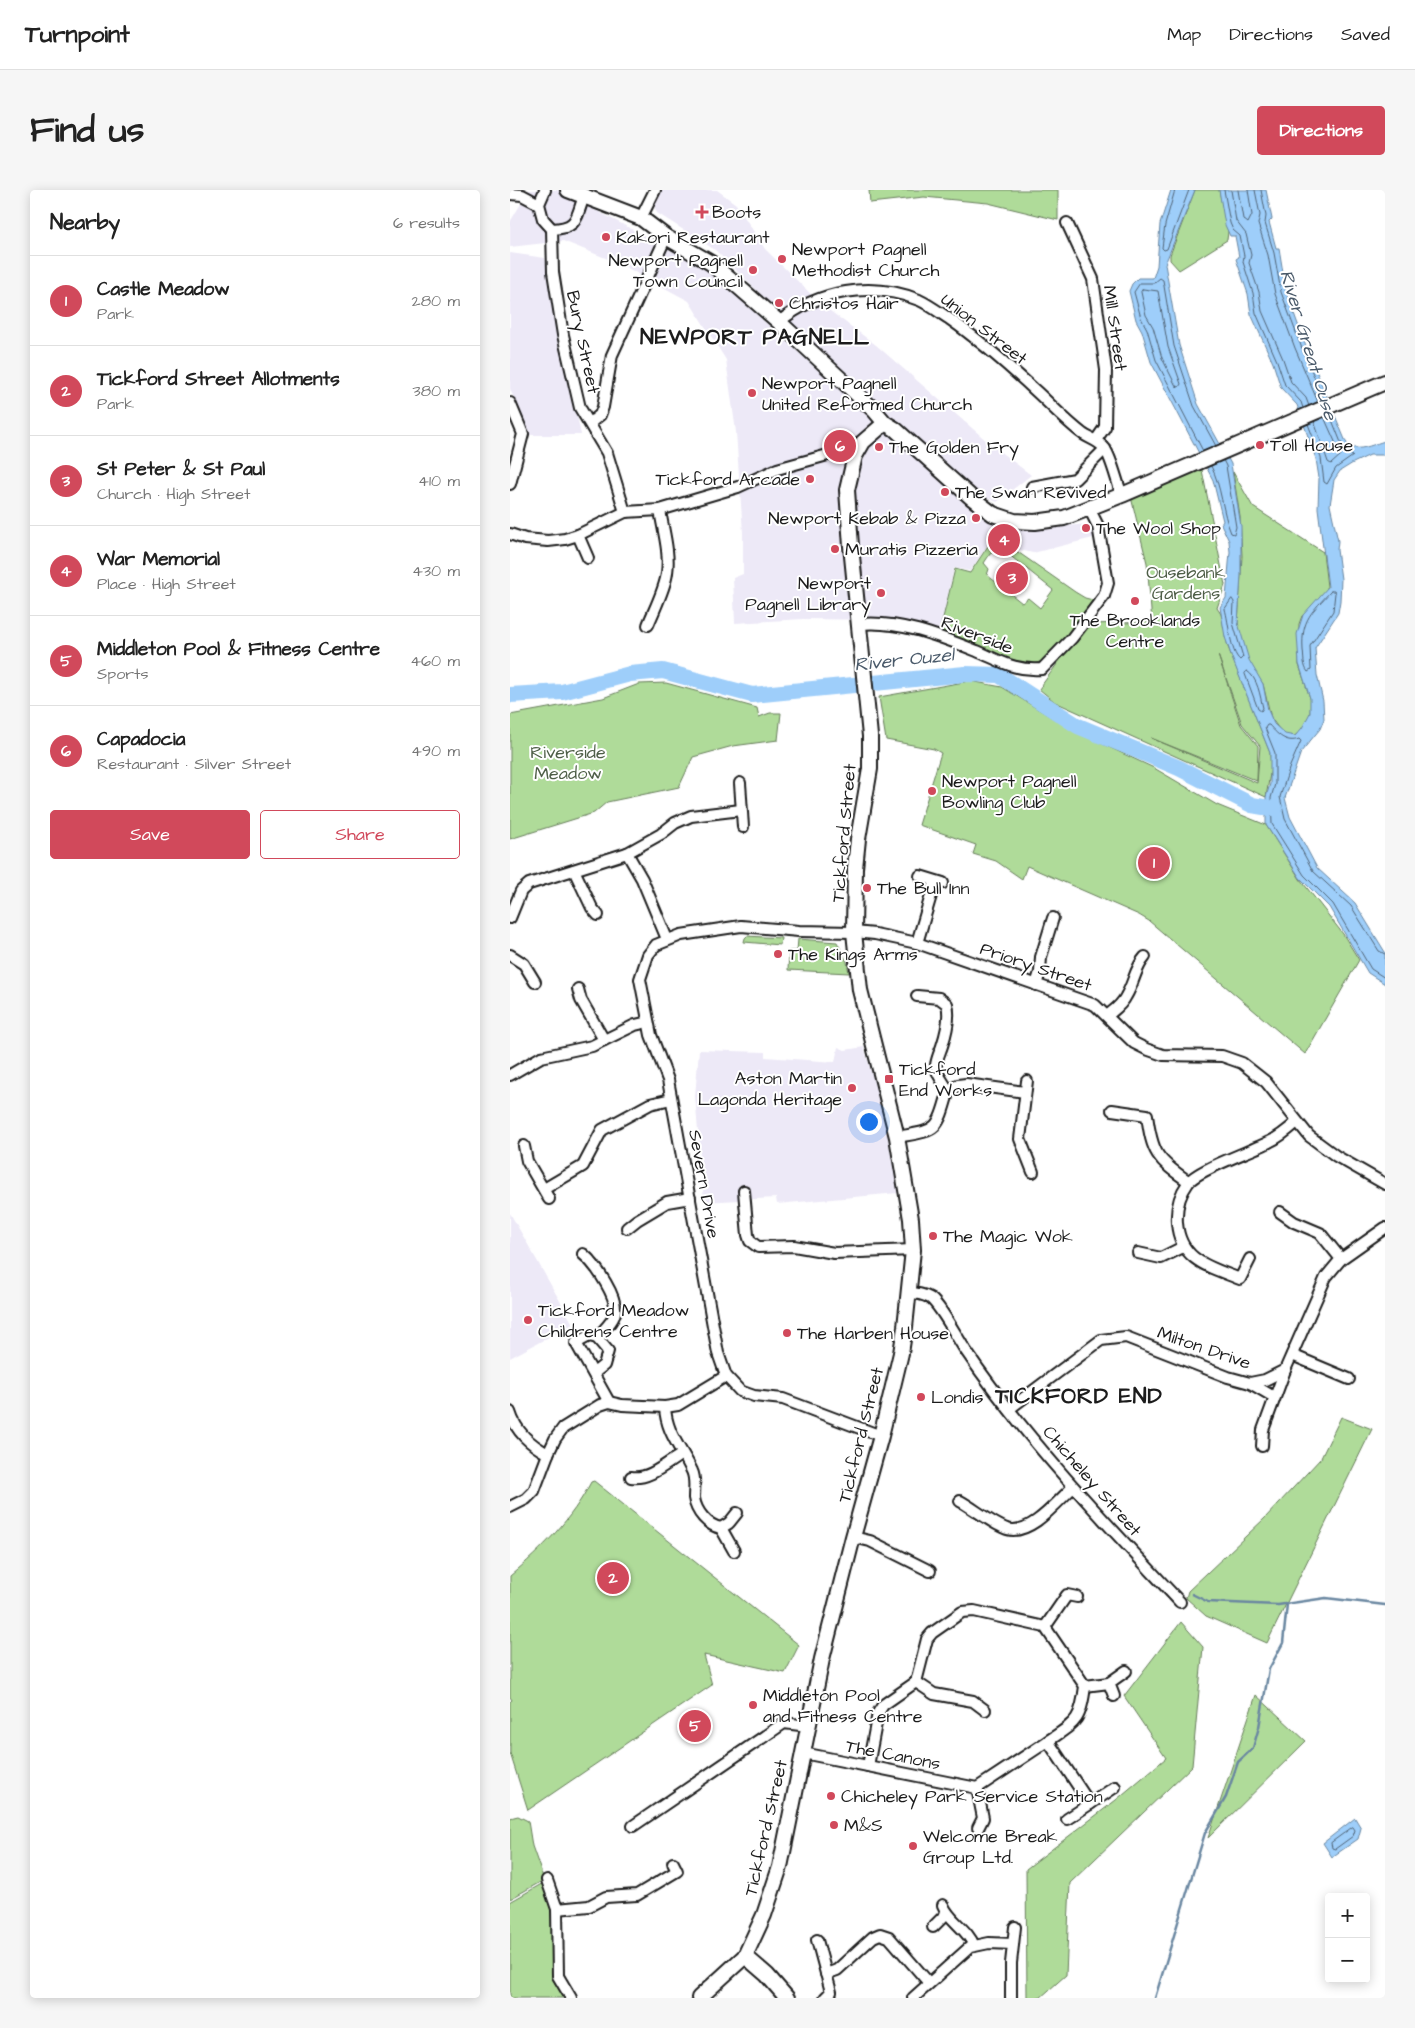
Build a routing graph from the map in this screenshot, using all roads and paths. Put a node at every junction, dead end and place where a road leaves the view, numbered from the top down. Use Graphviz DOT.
graph roads {
  1 [pos="545,190"];
  2 [pos="568,190"];
  3 [pos="655,190"];
  4 [pos="510,194"];
  5 [pos="584,196"];
  6 [pos="539,204"];
  7 [pos="641,218"];
  8 [pos="1067,222"];
  9 [pos="552,229"];
  10 [pos="666,237"];
  11 [pos="779,322"];
  12 [pos="1385,382"];
  13 [pos="510,404"];
  14 [pos="590,423"];
  15 [pos="885,423"];
  16 [pos="1096,440"];
  17 [pos="1105,449"];
  18 [pos="855,456"];
  19 [pos="510,484"];
  20 [pos="1032,487"];
  21 [pos="1122,495"];
  22 [pos="1089,508"];
  23 [pos="660,510"];
  24 [pos="625,512"];
  25 [pos="510,534"];
  26 [pos="578,535"];
  27 [pos="588,558"];
  28 [pos="648,625"];
  29 [pos="859,631"];
  30 [pos="740,783"];
  31 [pos="741,810"];
  32 [pos="743,827"];
  33 [pos="626,853"];
  34 [pos="574,870"];
  35 [pos="920,876"];
  36 [pos="598,915"];
  37 [pos="510,918"];
  38 [pos="1053,918"];
  39 [pos="854,932"];
  40 [pos="667,939"];
  41 [pos="917,943"];
  42 [pos="510,955"];
  43 [pos="1145,957"];
  44 [pos="535,982"];
  45 [pos="1036,985"];
  46 [pos="578,989"];
  47 [pos="917,996"];
  48 [pos="1107,1016"];
  49 [pos="648,1022"];
  50 [pos="604,1040"];
  51 [pos="510,1075"];
  52 [pos="1027,1081"];
  53 [pos="1025,1092"];
  54 [pos="948,1093"];
  55 [pos="672,1099"];
  56 [pos="1112,1110"];
  57 [pos="1297,1122"];
  58 [pos="897,1137"];
  59 [pos="524,1146"];
  60 [pos="1033,1172"];
  61 [pos="1188,1181"];
  62 [pos="1385,1184"];
  63 [pos="544,1189"];
  64 [pos="744,1191"];
  65 [pos="690,1198"];
  66 [pos="549,1199"];
  67 [pos="1280,1212"];
  68 [pos="627,1228"];
  69 [pos="1385,1228"];
  70 [pos="1183,1246"];
  71 [pos="913,1250"];
  72 [pos="1138,1253"];
  73 [pos="583,1254"];
  74 [pos="1250,1259"];
  75 [pos="1341,1259"];
  76 [pos="908,1293"];
  77 [pos="597,1338"];
  78 [pos="1292,1355"];
  79 [pos="1285,1370"];
  80 [pos="594,1373"];
  81 [pos="726,1376"];
  82 [pos="1349,1379"];
  83 [pos="1250,1383"];
  84 [pos="1274,1397"];
  85 [pos="609,1402"];
  86 [pos="665,1407"];
  87 [pos="1009,1409"];
  88 [pos="510,1412"];
  89 [pos="882,1436"];
  90 [pos="1262,1446"];
  91 [pos="548,1454"];
  92 [pos="682,1454"];
  93 [pos="631,1477"];
  94 [pos="1073,1487"];
  95 [pos="960,1500"];
  96 [pos="510,1508"];
  97 [pos="737,1513"];
  98 [pos="721,1528"];
  99 [pos="853,1537"];
  100 [pos="734,1551"];
  101 [pos="930,1571"];
  102 [pos="1077,1597"];
  103 [pos="1180,1602"];
  104 [pos="1045,1627"];
  105 [pos="1126,1671"];
  106 [pos="916,1682"];
  107 [pos="1109,1683"];
  108 [pos="1085,1686"];
  109 [pos="1114,1696"];
  110 [pos="985,1710"];
  111 [pos="808,1726"];
  112 [pos="1048,1741"];
  113 [pos="803,1753"];
  114 [pos="868,1766"];
  115 [pos="1115,1787"];
  116 [pos="977,1788"];
  117 [pos="1090,1804"];
  118 [pos="1067,1820"];
  119 [pos="633,1826"];
  120 [pos="978,1828"];
  121 [pos="672,1863"];
  122 [pos="547,1880"];
  123 [pos="557,1909"];
  124 [pos="933,1927"];
  125 [pos="1015,1927"];
  126 [pos="816,1940"];
  127 [pos="1012,1944"];
  128 [pos="974,1946"];
  129 [pos="746,1956"];
  130 [pos="826,1974"];
  131 [pos="929,1983"];
  132 [pos="571,1998"];
  133 [pos="699,1998"];
  134 [pos="788,1998"];
  135 [pos="825,1998"];
  136 [pos="913,1998"];
  137 [pos="1011,1998"];
  1 -- 6 [label="street"];
  2 -- 5 [label="main road"];
  3 -- 7 [label="street"];
  4 -- 6 [label="street"];
  5 -- 7 [label="main road"];
  5 -- 9 [label="street"];
  6 -- 9 [label="street, Bury Street"];
  7 -- 10 [label="main road"];
  8 -- 16 [label="street, Mill Street"];
  9 -- 14 [label="street, Bury Street"];
  10 -- 11 [label="main road"];
  10 -- 14 [label="street"];
  11 -- 15 [label="main road"];
  11 -- 16 [label="street, Union Street"];
  12 -- 21 [label="main road"];
  13 -- 19 [label="street"];
  14 -- 24 [label="street, Bury Street"];
  15 -- 18 [label="main road"];
  15 -- 22 [label="main road"];
  16 -- 17 [label="street, Union Street"];
  17 -- 20 [label="street"];
  17 -- 21 [label="street"];
  18 -- 23 [label="street"];
  18 -- 29 [label="main road, Tickford Street"];
  21 -- 22 [label="main road"];
  22 -- 29 [label="street, Riverside"];
  23 -- 24 [label="street"];
  23 -- 28 [label="street"];
  24 -- 26 [label="street"];
  25 -- 26 [label="street"];
  26 -- 27 [label="street"];
  29 -- 39 [label="main road, Tickford Street"];
  30 -- 31 [label="street"];
  31 -- 32 [label="street"];
  31 -- 33 [label="street"];
  33 -- 34 [label="street"];
  33 -- 40 [label="street"];
  34 -- 36 [label="street"];
  34 -- 37 [label="street"];
  35 -- 41 [label="street"];
  38 -- 45 [label="street"];
  39 -- 40 [label="street, Severn Drive"];
  39 -- 41 [label="street, Priory Street"];
  39 -- 58 [label="main road, Tickford Street"];
  40 -- 49 [label="street, Severn Drive"];
  41 -- 45 [label="street, Priory Street"];
  42 -- 44 [label="street"];
  43 -- 48 [label="street"];
  45 -- 48 [label="street, Priory Street"];
  46 -- 50 [label="street"];
  47 -- 54 [label="street"];
  48 -- 57 [label="street, Priory Street"];
  49 -- 50 [label="street"];
  49 -- 55 [label="street, Severn Drive"];
  50 -- 51 [label="street"];
  52 -- 53 [label="street"];
  53 -- 54 [label="street"];
  53 -- 60 [label="street"];
  54 -- 58 [label="street"];
  55 -- 63 [label="street"];
  55 -- 65 [label="street, Severn Drive"];
  56 -- 61 [label="street"];
  57 -- 61 [label="street"];
  57 -- 62 [label="street, Priory Street"];
  58 -- 71 [label="main road, Tickford Street"];
  59 -- 63 [label="street"];
  61 -- 70 [label="street"];
  63 -- 66 [label="street"];
  64 -- 71 [label="street"];
  65 -- 68 [label="street"];
  65 -- 81 [label="street, Severn Drive"];
  67 -- 75 [label="street"];
  69 -- 75 [label="street"];
  70 -- 72 [label="street"];
  70 -- 74 [label="street"];
  71 -- 76 [label="main road, Tickford Street"];
  73 -- 77 [label="street"];
  75 -- 78 [label="street"];
  76 -- 87 [label="street, Chicheley Street"];
  76 -- 89 [label="main road, Tickford Street"];
  77 -- 80 [label="street"];
  77 -- 80 [label="street"];
  78 -- 79 [label="street"];
  78 -- 82 [label="street"];
  79 -- 83 [label="street, Milton Drive"];
  79 -- 84 [label="street"];
  80 -- 85 [label="street"];
  81 -- 86 [label="street"];
  81 -- 89 [label="street, Severn Drive"];
  83 -- 84 [label="street"];
  83 -- 87 [label="street, Milton Drive"];
  84 -- 90 [label="street"];
  85 -- 86 [label="street"];
  85 -- 91 [label="street"];
  86 -- 92 [label="street"];
  87 -- 94 [label="street, Chicheley Street"];
  88 -- 91 [label="street"];
  89 -- 99 [label="main road, Tickford Street"];
  91 -- 96 [label="street"];
  92 -- 93 [label="street"];
  92 -- 98 [label="street"];
  94 -- 95 [label="street"];
  94 -- 103 [label="street, Chicheley Street"];
  97 -- 98 [label="street"];
  98 -- 100 [label="street"];
  99 -- 101 [label="street"];
  99 -- 111 [label="main road, Tickford Street"];
  102 -- 104 [label="street"];
  104 -- 106 [label="street"];
  104 -- 108 [label="street"];
  105 -- 107 [label="street"];
  106 -- 110 [label="street"];
  106 -- 114 [label="street"];
  107 -- 108 [label="street"];
  107 -- 109 [label="street"];
  108 -- 112 [label="street"];
  111 -- 113 [label="main road, Tickford Street"];
  111 -- 119 [label="street"];
  112 -- 116 [label="street"];
  112 -- 117 [label="street"];
  113 -- 114 [label="street, The Canons"];
  113 -- 129 [label="main road, Tickford Street"];
  114 -- 116 [label="street, The Canons"];
  115 -- 117 [label="street"];
  116 -- 120 [label="street"];
  117 -- 118 [label="street"];
  121 -- 123 [label="street"];
  122 -- 123 [label="street"];
  123 -- 132 [label="street"];
  124 -- 128 [label="street"];
  125 -- 127 [label="street"];
  126 -- 130 [label="street"];
  127 -- 128 [label="street"];
  127 -- 137 [label="street"];
  128 -- 131 [label="street"];
  129 -- 133 [label="main road"];
  129 -- 134 [label="main road"];
  130 -- 131 [label="street"];
  130 -- 135 [label="street"];
  131 -- 136 [label="street"];
}
